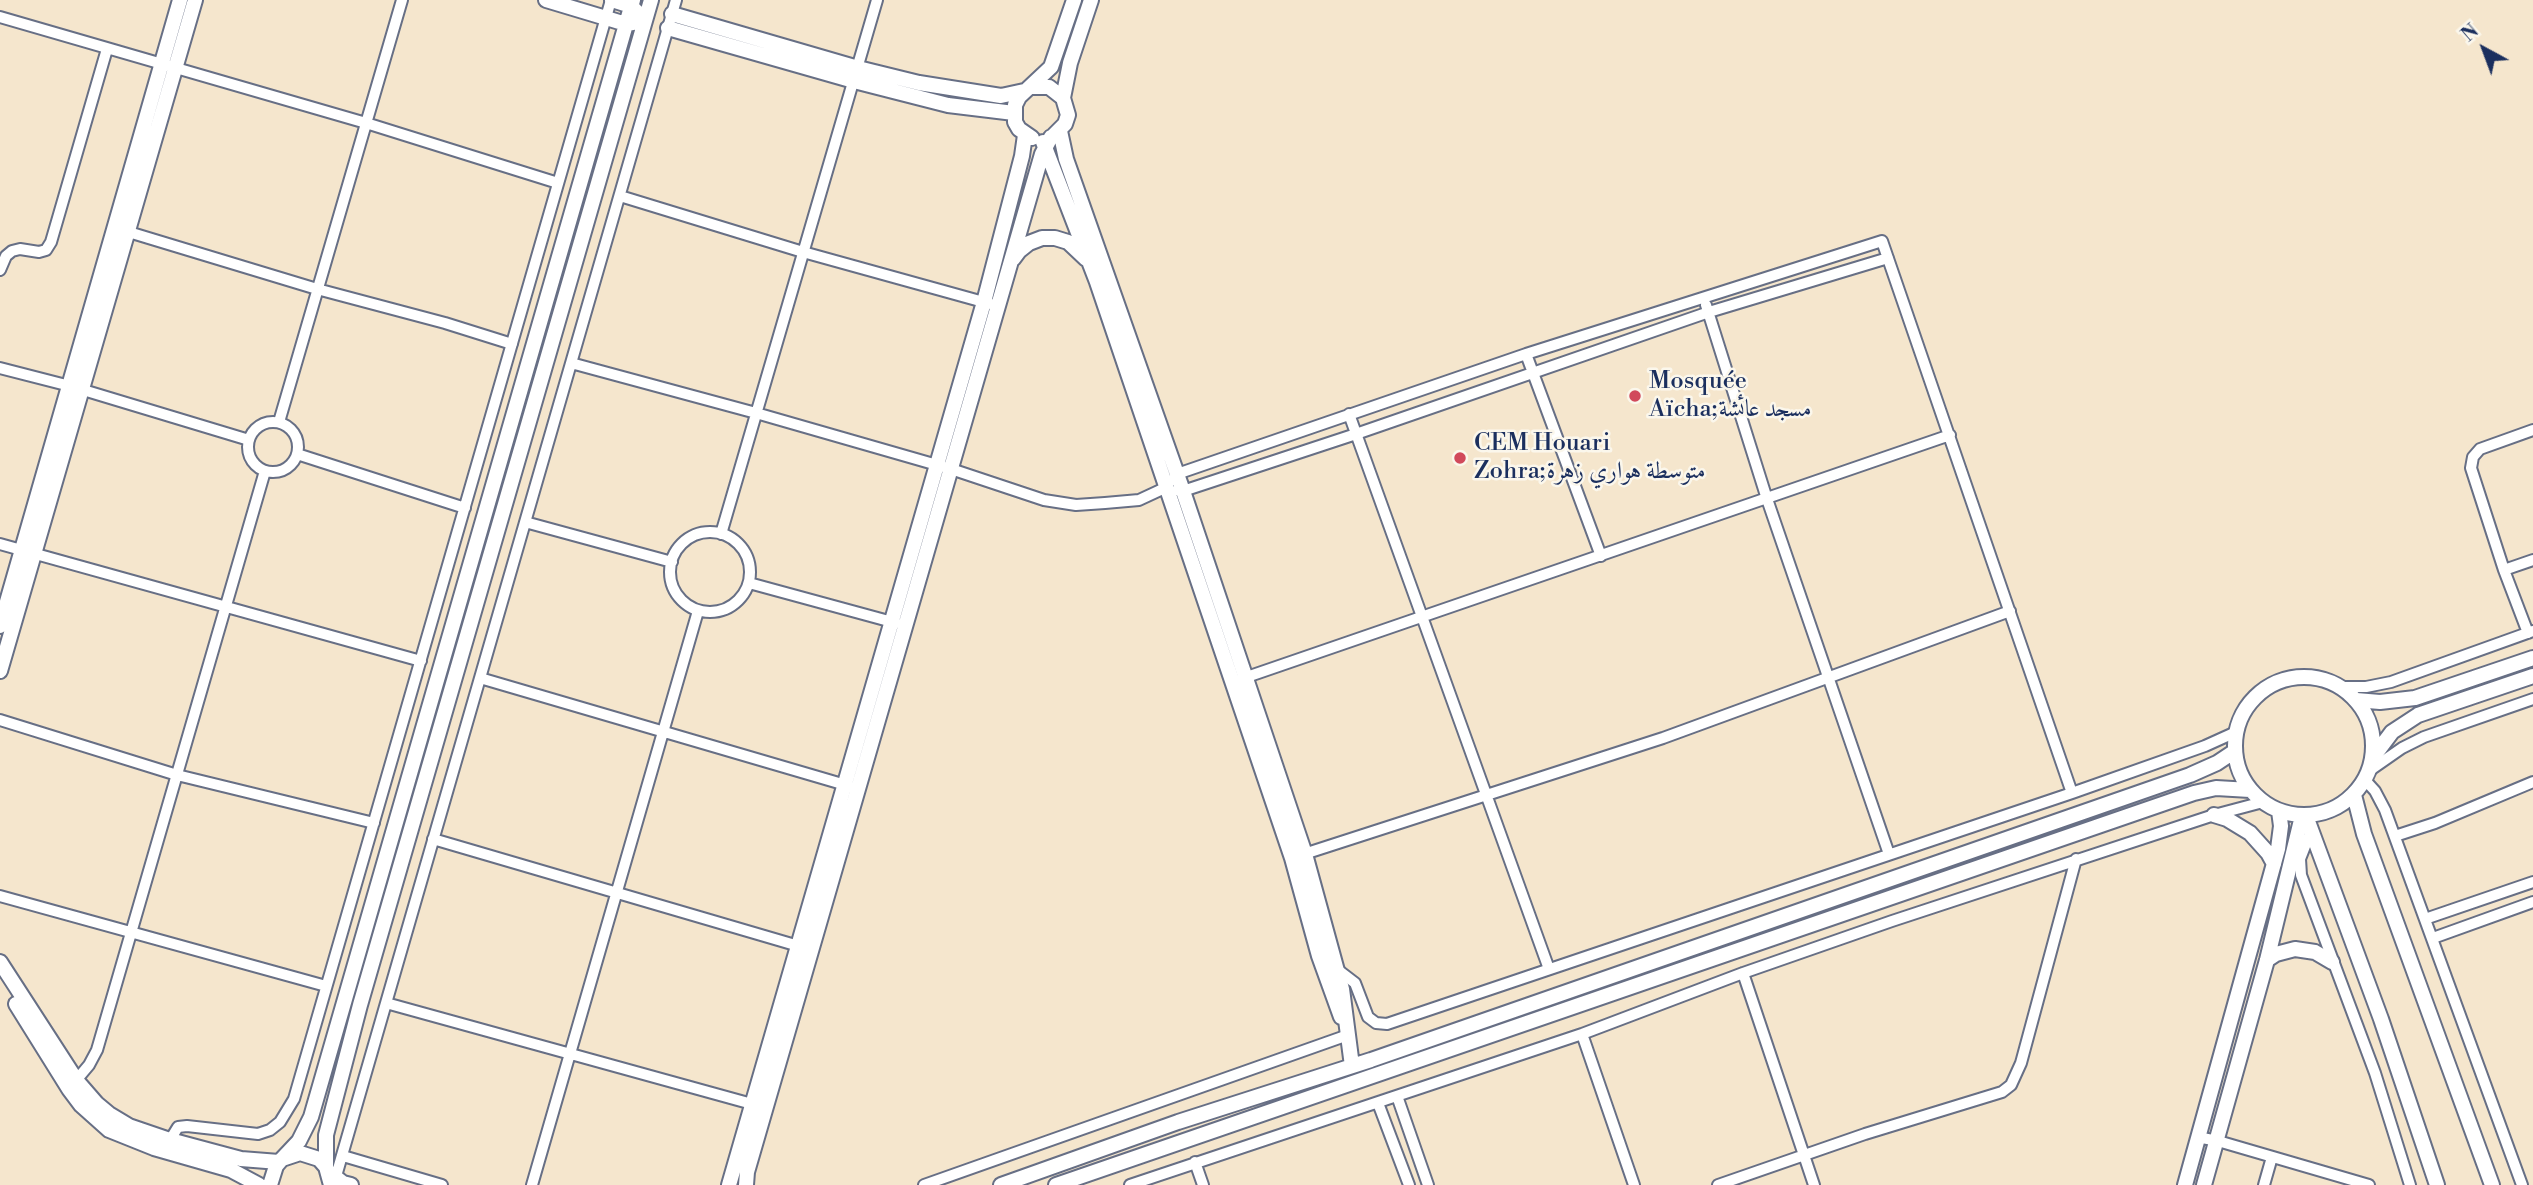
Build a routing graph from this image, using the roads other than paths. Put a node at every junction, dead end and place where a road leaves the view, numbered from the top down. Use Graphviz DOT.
graph roads {
  1 [pos="180,0"];
  2 [pos="195,0"];
  3 [pos="402,0"];
  4 [pos="546,0"];
  5 [pos="611,0"];
  6 [pos="651,0"];
  7 [pos="877,0"];
  8 [pos="1074,0"];
  9 [pos="1091,0"];
  10 [pos="632,3"];
  11 [pos="672,14"];
  12 [pos="0,17"];
  13 [pos="606,18"];
  14 [pos="645,21"];
  15 [pos="626,24"];
  16 [pos="107,49"];
  17 [pos="168,67"];
  18 [pos="856,74"];
  19 [pos="1028,89"];
  20 [pos="1063,98"];
  21 [pos="1014,113"];
  22 [pos="366,123"];
  23 [pos="1025,135"];
  24 [pos="1050,138"];
  25 [pos="558,183"];
  26 [pos="620,196"];
  27 [pos="121,229"];
  28 [pos="803,252"];
  29 [pos="1888,258"];
  30 [pos="1009,267"];
  31 [pos="0,270"];
  32 [pos="1097,282"];
  33 [pos="317,289"];
  34 [pos="1703,298"];
  35 [pos="991,304"];
  36 [pos="1709,312"];
  37 [pos="512,344"];
  38 [pos="1526,354"];
  39 [pos="571,363"];
  40 [pos="0,368"];
  41 [pos="1535,373"];
  42 [pos="76,387"];
  43 [pos="756,412"];
  44 [pos="1349,414"];
  45 [pos="279,422"];
  46 [pos="2533,430"];
  47 [pos="1356,434"];
  48 [pos="1950,435"];
  49 [pos="249,440"];
  50 [pos="297,454"];
  51 [pos="944,467"];
  52 [pos="265,471"];
  53 [pos="1177,474"];
  54 [pos="1167,487"];
  55 [pos="1183,491"];
  56 [pos="1767,499"];
  57 [pos="465,508"];
  58 [pos="525,522"];
  59 [pos="721,534"];
  60 [pos="0,544"];
  61 [pos="28,551"];
  62 [pos="1601,556"];
  63 [pos="2533,560"];
  64 [pos="672,562"];
  65 [pos="2504,570"];
  66 [pos="749,583"];
  67 [pos="225,608"];
  68 [pos="698,611"];
  69 [pos="2010,611"];
  70 [pos="1422,616"];
  71 [pos="898,624"];
  72 [pos="0,626"];
  73 [pos="2530,632"];
  74 [pos="2533,658"];
  75 [pos="421,661"];
  76 [pos="0,671"];
  77 [pos="2533,676"];
  78 [pos="480,678"];
  79 [pos="1829,678"];
  80 [pos="1239,680"];
  81 [pos="2341,687"];
  82 [pos="2533,699"];
  83 [pos="2356,700"];
  84 [pos="0,720"];
  85 [pos="663,732"];
  86 [pos="2236,732"];
  87 [pos="2235,751"];
  88 [pos="2369,769"];
  89 [pos="177,775"];
  90 [pos="2533,782"];
  91 [pos="851,787"];
  92 [pos="2250,790"];
  93 [pos="2072,793"];
  94 [pos="1486,794"];
  95 [pos="2354,795"];
  96 [pos="2263,802"];
  97 [pos="2279,811"];
  98 [pos="2214,815"];
  99 [pos="2304,816"];
  100 [pos="374,823"];
  101 [pos="2311,831"];
  102 [pos="2395,836"];
  103 [pos="433,839"];
  104 [pos="1889,854"];
  105 [pos="1298,856"];
  106 [pos="2077,859"];
  107 [pos="2274,864"];
  108 [pos="2533,882"];
  109 [pos="616,892"];
  110 [pos="0,896"];
  111 [pos="2533,902"];
  112 [pos="2426,919"];
  113 [pos="131,932"];
  114 [pos="2432,938"];
  115 [pos="805,947"];
  116 [pos="2267,960"];
  117 [pos="0,962"];
  118 [pos="2332,962"];
  119 [pos="1549,969"];
  120 [pos="1338,970"];
  121 [pos="1743,973"];
  122 [pos="0,979"];
  123 [pos="327,986"];
  124 [pos="386,1003"];
  125 [pos="1582,1034"];
  126 [pos="1348,1035"];
  127 [pos="572,1054"];
  128 [pos="1353,1066"];
  129 [pos="73,1085"];
  130 [pos="1396,1097"];
  131 [pos="1378,1103"];
  132 [pos="752,1104"];
  133 [pos="2197,1137"];
  134 [pos="170,1140"];
  135 [pos="2218,1141"];
  136 [pos="343,1156"];
  137 [pos="1804,1157"];
  138 [pos="2272,1157"];
  139 [pos="281,1161"];
  140 [pos="1195,1162"];
  141 [pos="2325,1172"];
  142 [pos="331,1177"];
  143 [pos="259,1185"];
  144 [pos="270,1185"];
  145 [pos="351,1185"];
  146 [pos="442,1185"];
  147 [pos="532,1185"];
  148 [pos="729,1185"];
  149 [pos="746,1185"];
  150 [pos="924,1185"];
  151 [pos="1001,1185"];
  152 [pos="1056,1185"];
  153 [pos="1130,1185"];
  154 [pos="1203,1185"];
  155 [pos="1409,1185"];
  156 [pos="1428,1185"];
  157 [pos="1634,1185"];
  158 [pos="1718,1185"];
  159 [pos="1814,1185"];
  160 [pos="2185,1185"];
  161 [pos="2204,1185"];
  162 [pos="2264,1185"];
  163 [pos="2322,1185"];
  164 [pos="2369,1185"];
  165 [pos="2410,1185"];
  166 [pos="2437,1185"];
  167 [pos="2491,1185"];
  168 [pos="2522,1185"];
  1 -- 17 [label="street"];
  2 -- 17 [label="street"];
  3 -- 22 [label="street"];
  4 -- 13 [label="street"];
  5 -- 10 [label="street"];
  5 -- 13 [label="street"];
  6 -- 14 [label="street"];
  7 -- 18 [label="street"];
  8 -- 19 [label="street"];
  9 -- 20 [label="street"];
  10 -- 14 [label="street"];
  10 -- 15 [label="street"];
  11 -- 18 [label="street"];
  11 -- 26 [label="street"];
  12 -- 16 [label="street"];
  13 -- 15 [label="street"];
  13 -- 25 [label="street"];
  14 -- 15 [label="street"];
  14 -- 142 [label="street"];
  15 -- 139 [label="street"];
  16 -- 17 [label="street"];
  16 -- 31 [label="street"];
  17 -- 22 [label="street"];
  17 -- 27 [label="street"];
  18 -- 19 [label="street"];
  18 -- 21 [label="street"];
  18 -- 28 [label="street"];
  19 -- 20 [label="street"];
  19 -- 21 [label="street"];
  20 -- 24 [label="street"];
  21 -- 23 [label="street"];
  22 -- 25 [label="street"];
  22 -- 33 [label="street"];
  23 -- 24 [label="street"];
  23 -- 35 [label="street"];
  24 -- 30 [label="street"];
  24 -- 32 [label="street"];
  24 -- 53 [label="street"];
  25 -- 37 [label="street"];
  26 -- 28 [label="street"];
  26 -- 39 [label="street"];
  27 -- 33 [label="street"];
  27 -- 42 [label="street"];
  28 -- 35 [label="street"];
  28 -- 43 [label="street"];
  29 -- 34 [label="street"];
  29 -- 36 [label="street"];
  29 -- 48 [label="street"];
  30 -- 32 [label="street"];
  30 -- 35 [label="street"];
  32 -- 54 [label="street"];
  33 -- 37 [label="street"];
  33 -- 45 [label="street"];
  34 -- 36 [label="street"];
  34 -- 38 [label="street"];
  35 -- 51 [label="street"];
  36 -- 41 [label="street"];
  36 -- 56 [label="street"];
  37 -- 57 [label="street"];
  38 -- 41 [label="street"];
  38 -- 44 [label="street"];
  39 -- 43 [label="street"];
  39 -- 58 [label="street"];
  40 -- 42 [label="street"];
  41 -- 47 [label="street"];
  41 -- 62 [label="street"];
  42 -- 49 [label="street"];
  42 -- 61 [label="street"];
  43 -- 51 [label="street"];
  43 -- 59 [label="street"];
  44 -- 47 [label="street"];
  44 -- 53 [label="street"];
  45 -- 49 [label="street"];
  45 -- 50 [label="street"];
  46 -- 65 [label="street"];
  47 -- 55 [label="street"];
  47 -- 70 [label="street"];
  48 -- 56 [label="street"];
  48 -- 69 [label="street"];
  49 -- 52 [label="street"];
  50 -- 52 [label="street"];
  50 -- 57 [label="street"];
  51 -- 54 [label="street"];
  51 -- 71 [label="street"];
  52 -- 67 [label="street"];
  53 -- 54 [label="street"];
  53 -- 55 [label="street"];
  54 -- 55 [label="street"];
  54 -- 80 [label="street"];
  55 -- 80 [label="street"];
  56 -- 62 [label="street"];
  56 -- 79 [label="street"];
  57 -- 75 [label="street"];
  58 -- 64 [label="street"];
  58 -- 78 [label="street"];
  59 -- 64 [label="street"];
  59 -- 66 [label="street"];
  60 -- 61 [label="street"];
  61 -- 67 [label="street"];
  61 -- 72 [label="street"];
  61 -- 76 [label="street"];
  62 -- 70 [label="street"];
  63 -- 65 [label="street"];
  64 -- 68 [label="street"];
  65 -- 73 [label="street"];
  66 -- 68 [label="street"];
  66 -- 71 [label="street"];
  67 -- 75 [label="street"];
  67 -- 89 [label="street"];
  68 -- 85 [label="street"];
  69 -- 79 [label="street"];
  69 -- 93 [label="street"];
  70 -- 80 [label="street"];
  70 -- 94 [label="street"];
  71 -- 91 [label="street"];
  73 -- 81 [label="street"];
  74 -- 83 [label="street"];
  75 -- 100 [label="street"];
  77 -- 88 [label="street"];
  78 -- 85 [label="street"];
  78 -- 103 [label="street"];
  79 -- 94 [label="street"];
  79 -- 104 [label="street"];
  80 -- 105 [label="street"];
  81 -- 83 [label="street"];
  81 -- 86 [label="street"];
  82 -- 88 [label="street"];
  83 -- 88 [label="street"];
  84 -- 89 [label="street"];
  85 -- 91 [label="street"];
  85 -- 109 [label="street"];
  86 -- 87 [label="street"];
  86 -- 93 [label="street"];
  87 -- 92 [label="street"];
  87 -- 128 [label="street"];
  88 -- 95 [label="street"];
  88 -- 102 [label="street"];
  89 -- 100 [label="street"];
  89 -- 113 [label="street"];
  90 -- 102 [label="street"];
  91 -- 115 [label="street"];
  92 -- 96 [label="street"];
  92 -- 152 [label="street"];
  93 -- 104 [label="street"];
  94 -- 105 [label="street"];
  94 -- 119 [label="street"];
  95 -- 99 [label="street"];
  95 -- 167 [label="street"];
  96 -- 97 [label="street"];
  96 -- 98 [label="street"];
  97 -- 99 [label="street"];
  97 -- 107 [label="street"];
  98 -- 106 [label="street"];
  98 -- 107 [label="street"];
  99 -- 101 [label="street"];
  99 -- 116 [label="street"];
  100 -- 123 [label="street"];
  101 -- 118 [label="street"];
  101 -- 166 [label="street"];
  102 -- 112 [label="street"];
  103 -- 109 [label="street"];
  103 -- 124 [label="street"];
  104 -- 119 [label="street"];
  105 -- 120 [label="street"];
  105 -- 126 [label="street"];
  106 -- 121 [label="street"];
  106 -- 137 [label="street"];
  107 -- 133 [label="street"];
  108 -- 112 [label="street"];
  109 -- 115 [label="street"];
  109 -- 127 [label="street"];
  110 -- 113 [label="street"];
  111 -- 114 [label="street"];
  112 -- 114 [label="street"];
  113 -- 123 [label="street"];
  113 -- 129 [label="street"];
  114 -- 168 [label="street"];
  115 -- 132 [label="street"];
  115 -- 149 [label="street"];
  116 -- 118 [label="street"];
  116 -- 135 [label="street"];
  117 -- 129 [label="street"];
  118 -- 165 [label="street"];
  119 -- 120 [label="street"];
  120 -- 126 [label="street"];
  121 -- 125 [label="street"];
  121 -- 137 [label="street"];
  122 -- 129 [label="street"];
  123 -- 134 [label="street"];
  124 -- 127 [label="street"];
  124 -- 136 [label="street"];
  125 -- 130 [label="street"];
  125 -- 157 [label="street"];
  126 -- 128 [label="street"];
  126 -- 150 [label="street"];
  127 -- 132 [label="street"];
  127 -- 147 [label="street"];
  128 -- 151 [label="street"];
  129 -- 134 [label="street"];
  129 -- 143 [label="street"];
  130 -- 131 [label="street"];
  130 -- 156 [label="street"];
  131 -- 140 [label="street"];
  131 -- 155 [label="street"];
  132 -- 148 [label="street"];
  133 -- 135 [label="street"];
  133 -- 160 [label="street"];
  134 -- 139 [label="street"];
  135 -- 138 [label="street"];
  135 -- 161 [label="street"];
  136 -- 142 [label="street"];
  136 -- 146 [label="street"];
  137 -- 158 [label="street"];
  137 -- 159 [label="street"];
  138 -- 141 [label="street"];
  138 -- 162 [label="street"];
  139 -- 142 [label="street"];
  139 -- 144 [label="street"];
  140 -- 153 [label="street"];
  140 -- 154 [label="street"];
  141 -- 163 [label="street"];
  141 -- 164 [label="street"];
  142 -- 145 [label="street"];
}
